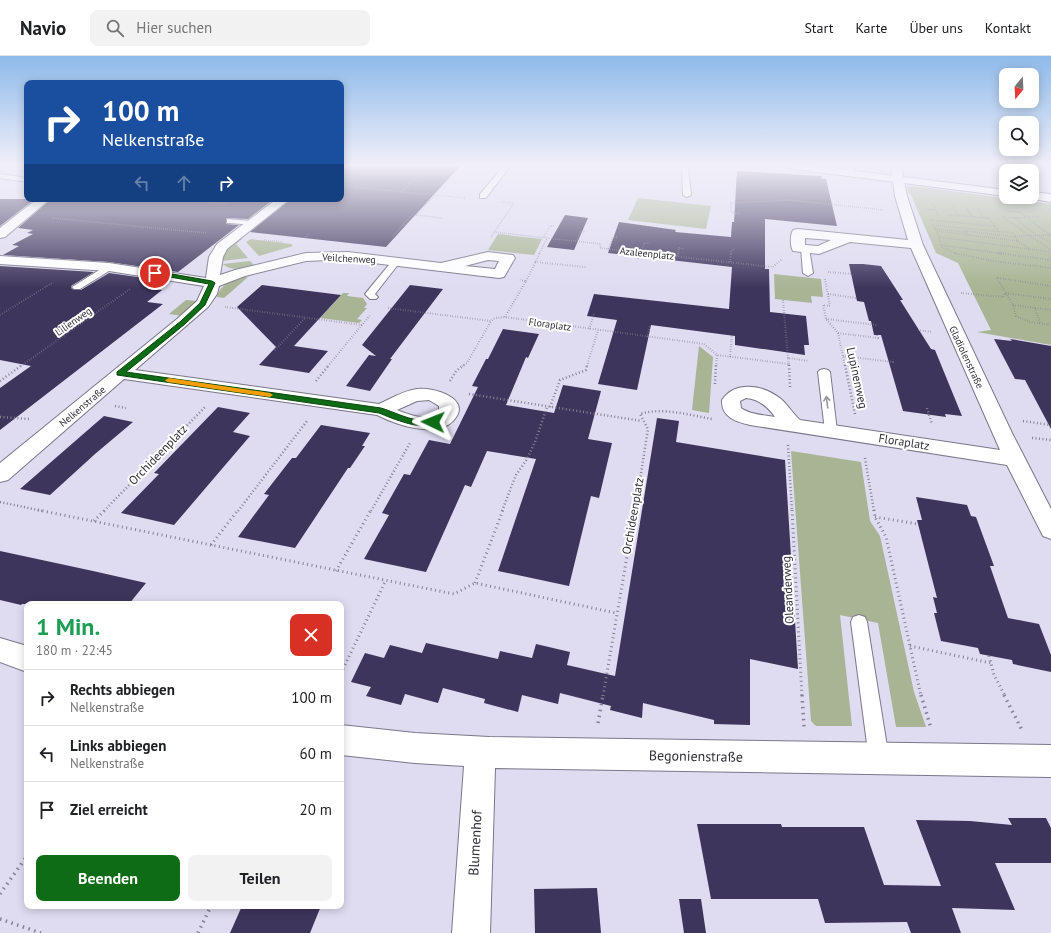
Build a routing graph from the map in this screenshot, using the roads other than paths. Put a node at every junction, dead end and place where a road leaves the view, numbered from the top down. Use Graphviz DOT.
graph roads {
  1 [pos="34,207"];
  2 [pos="273,207"];
  3 [pos="903,207"];
  4 [pos="230,221"];
  5 [pos="252,223"];
  6 [pos="0,234"];
  7 [pos="916,245"];
  8 [pos="801,248"];
  9 [pos="0,260"];
  10 [pos="396,262"];
  11 [pos="109,267"];
  12 [pos="441,268"];
  13 [pos="808,273"];
  14 [pos="212,283"];
  15 [pos="77,287"];
  16 [pos="373,297"];
  17 [pos="824,372"];
  18 [pos="120,373"];
  19 [pos="381,410"];
  20 [pos="785,424"];
  21 [pos="831,431"];
  22 [pos="1015,459"];
  23 [pos="0,475"];
  24 [pos="1051,530"];
  25 [pos="859,622"];
  26 [pos="0,650"];
  27 [pos="24,658"];
  28 [pos="344,740"];
  29 [pos="480,753"];
  30 [pos="879,759"];
  31 [pos="1044,761"];
  32 [pos="471,933"];
  1 -- 6 [label="street"];
  2 -- 5 [label="street, Nelkenstraße"];
  3 -- 7 [label="street, Gladiolenstraße"];
  4 -- 5 [label="lane"];
  5 -- 14 [label="street, Nelkenstraße"];
  7 -- 8 [label="street"];
  7 -- 22 [label="street, Gladiolenstraße"];
  8 -- 13 [label="lane"];
  9 -- 11 [label="street"];
  10 -- 12 [label="street, Veilchenweg"];
  10 -- 14 [label="street, Veilchenweg"];
  10 -- 16 [label="lane"];
  11 -- 14 [label="street"];
  11 -- 15 [label="lane"];
  14 -- 18 [label="street, Nelkenstraße"];
  21 -- 17 [label="lane, one-way"];
  18 -- 19 [label="street"];
  18 -- 23 [label="street, Nelkenstraße"];
  19 -- 19 [label="street"];
  20 -- 21 [label="street, Floraplatz"];
  21 -- 22 [label="street, Floraplatz"];
  22 -- 24 [label="street, Gladiolenstraße"];
  25 -- 30 [label="lane"];
  26 -- 27 [label="street"];
  28 -- 29 [label="street, Begonienstraße"];
  29 -- 30 [label="street, Begonienstraße"];
  29 -- 32 [label="street, Blumenhof"];
  30 -- 31 [label="street, Begonienstraße"];
}
